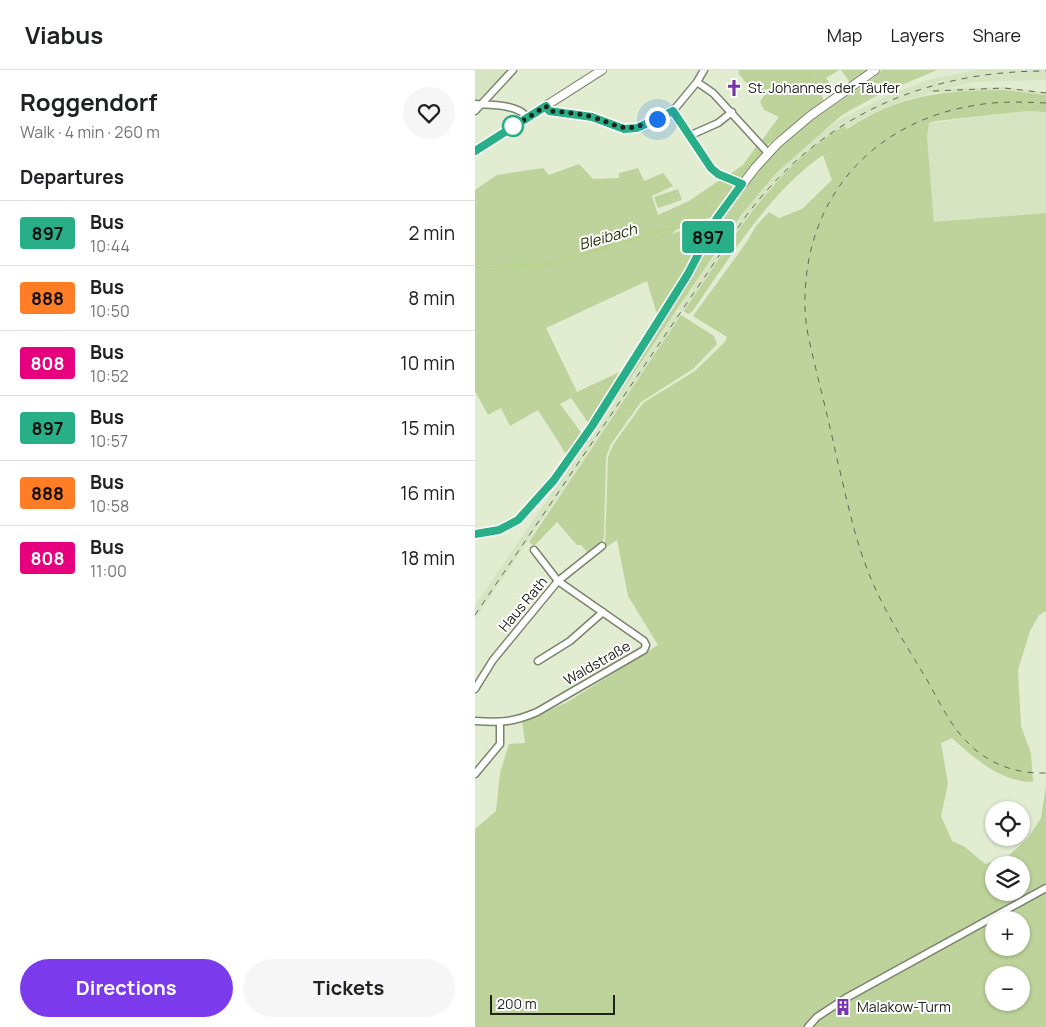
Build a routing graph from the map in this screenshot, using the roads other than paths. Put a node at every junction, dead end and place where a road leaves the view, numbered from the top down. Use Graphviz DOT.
graph roads {
  1 [pos="513,70"];
  2 [pos="602,70"];
  3 [pos="704,70"];
  4 [pos="875,70"];
  5 [pos="697,82"];
  6 [pos="479,104"];
  7 [pos="546,106"];
  8 [pos="475,111"];
  9 [pos="673,111"];
  10 [pos="732,112"];
  11 [pos="527,117"];
  12 [pos="691,135"];
  13 [pos="765,149"];
  14 [pos="475,150"];
  15 [pos="742,184"];
  16 [pos="475,534"];
  17 [pos="603,546"];
  18 [pos="534,550"];
  19 [pos="559,581"];
  20 [pos="603,612"];
  21 [pos="538,661"];
  22 [pos="476,683"];
  23 [pos="475,721"];
  24 [pos="500,723"];
  25 [pos="475,774"];
  26 [pos="1046,888"];
  27 [pos="808,1027"];
  1 -- 6 [label="street"];
  2 -- 7 [label="main road"];
  3 -- 5 [label="street"];
  4 -- 13 [label="main road"];
  5 -- 9 [label="street"];
  5 -- 10 [label="street"];
  6 -- 8 [label="street"];
  6 -- 11 [label="street"];
  7 -- 9 [label="street"];
  7 -- 11 [label="main road"];
  9 -- 12 [label="street"];
  10 -- 12 [label="street"];
  10 -- 13 [label="street"];
  11 -- 14 [label="main road"];
  12 -- 15 [label="street"];
  13 -- 15 [label="main road"];
  15 -- 16 [label="main road"];
  17 -- 19 [label="street, Haus Rath"];
  18 -- 19 [label="street, Waldstraße"];
  19 -- 20 [label="street, Waldstraße"];
  19 -- 22 [label="street, Haus Rath"];
  20 -- 21 [label="street"];
  20 -- 24 [label="street, Waldstraße"];
  23 -- 24 [label="street, Waldstraße"];
  24 -- 25 [label="street"];
  26 -- 27 [label="street"];
}
